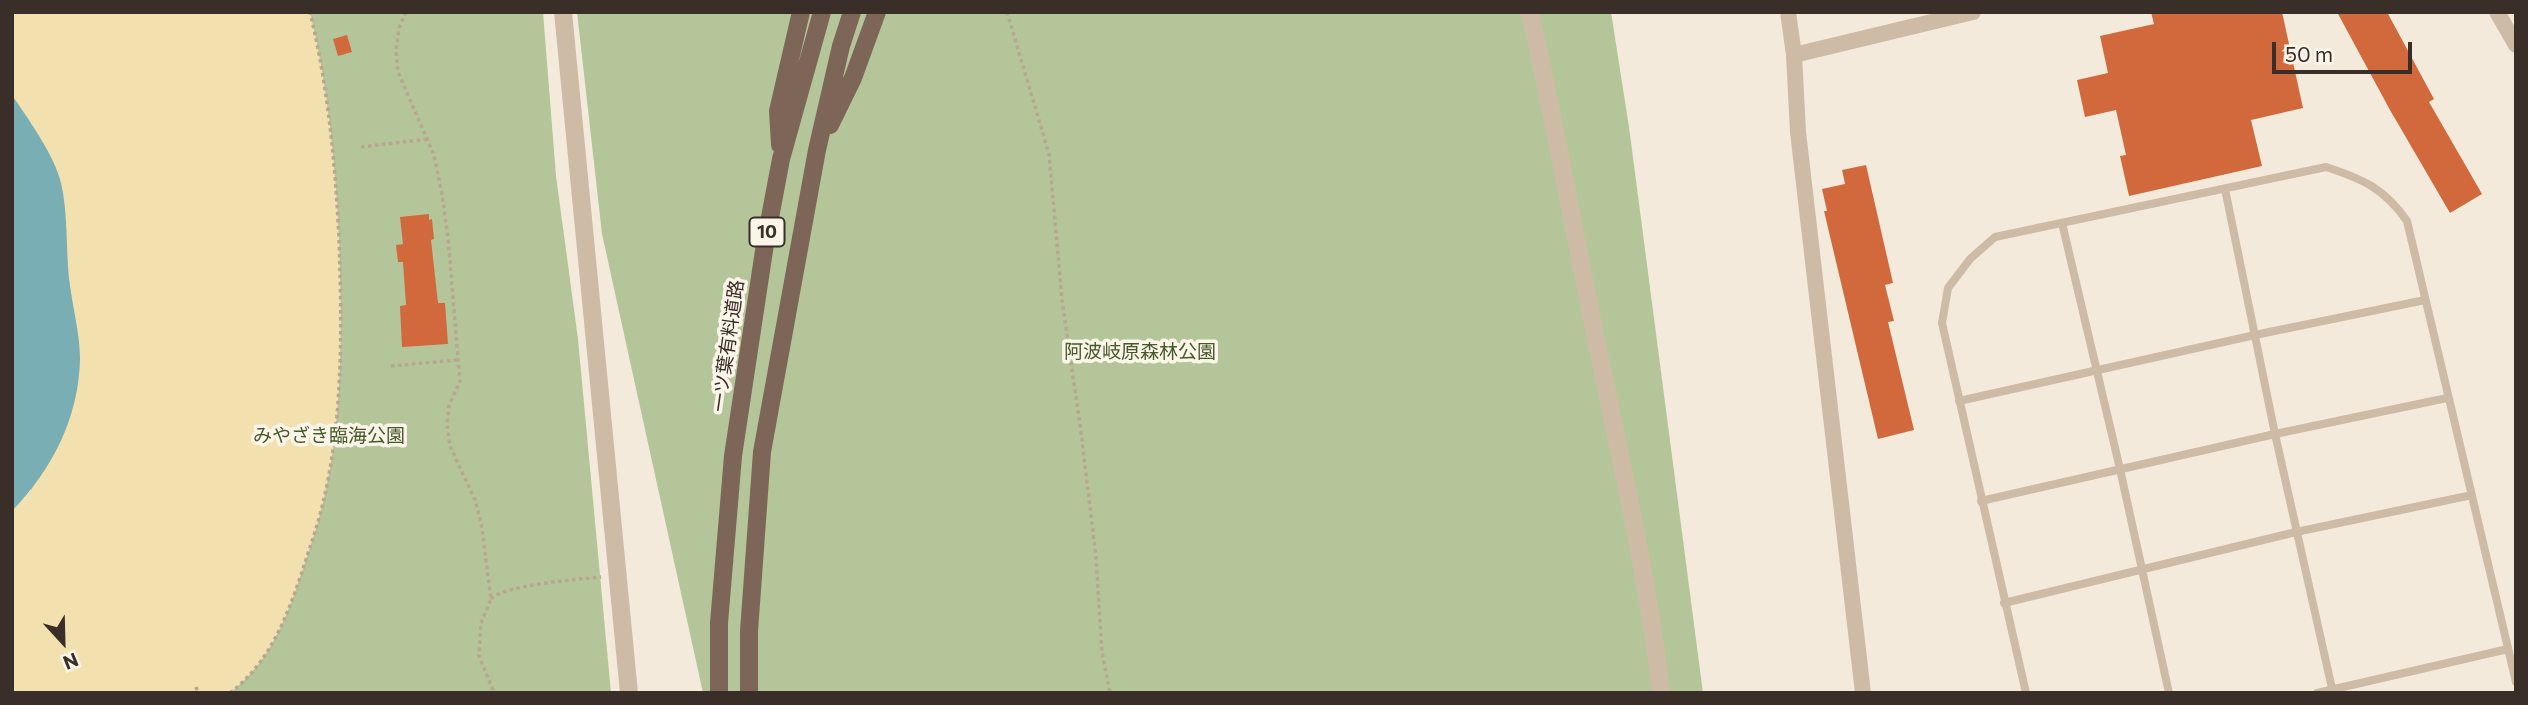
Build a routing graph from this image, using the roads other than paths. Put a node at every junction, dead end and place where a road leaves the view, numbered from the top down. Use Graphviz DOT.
graph roads {
  1 [pos="563,12"];
  2 [pos="801,12"];
  3 [pos="822,12"];
  4 [pos="852,12"];
  5 [pos="877,12"];
  6 [pos="1530,12"];
  7 [pos="1788,12"];
  8 [pos="1973,12"];
  9 [pos="2497,12"];
  10 [pos="2516,45"];
  11 [pos="1794,55"];
  12 [pos="817,150"];
  13 [pos="780,159"];
  14 [pos="2225,189"];
  15 [pos="2062,223"];
  16 [pos="2425,300"];
  17 [pos="2255,335"];
  18 [pos="2096,370"];
  19 [pos="2447,398"];
  20 [pos="1959,401"];
  21 [pos="2275,434"];
  22 [pos="2120,469"];
  23 [pos="2472,495"];
  24 [pos="1981,501"];
  25 [pos="2296,532"];
  26 [pos="2143,569"];
  27 [pos="2004,603"];
  28 [pos="2508,649"];
  29 [pos="2516,682"];
  30 [pos="2332,691"];
  31 [pos="629,693"];
  32 [pos="719,693"];
  33 [pos="750,693"];
  34 [pos="1661,693"];
  35 [pos="1863,693"];
  36 [pos="2026,693"];
  37 [pos="2169,693"];
  38 [pos="2317,693"];
  1 -- 31 [label="street"];
  2 -- 13 [label="main road"];
  3 -- 13 [label="main road, 一ツ葉有料道路 / 10"];
  4 -- 12 [label="main road, 10"];
  5 -- 12 [label="main road"];
  6 -- 34 [label="street"];
  7 -- 11 [label="street"];
  8 -- 11 [label="street"];
  9 -- 10 [label="street"];
  11 -- 35 [label="street"];
  12 -- 33 [label="main road, 10"];
  13 -- 32 [label="main road, 一ツ葉有料道路 / 10"];
  14 -- 15 [label="lane"];
  14 -- 16 [label="lane"];
  14 -- 17 [label="lane"];
  15 -- 18 [label="lane"];
  15 -- 20 [label="lane"];
  16 -- 17 [label="lane"];
  16 -- 19 [label="lane"];
  17 -- 18 [label="lane"];
  17 -- 21 [label="lane"];
  18 -- 20 [label="lane"];
  18 -- 22 [label="lane"];
  19 -- 21 [label="lane"];
  19 -- 23 [label="lane"];
  20 -- 24 [label="lane"];
  21 -- 22 [label="lane"];
  21 -- 25 [label="lane"];
  22 -- 24 [label="lane"];
  22 -- 26 [label="lane"];
  23 -- 25 [label="lane"];
  23 -- 28 [label="lane"];
  24 -- 27 [label="lane"];
  25 -- 26 [label="lane"];
  25 -- 30 [label="lane"];
  26 -- 27 [label="lane"];
  26 -- 37 [label="lane"];
  27 -- 36 [label="lane"];
  28 -- 29 [label="lane"];
  28 -- 30 [label="lane"];
  30 -- 38 [label="lane"];
}
